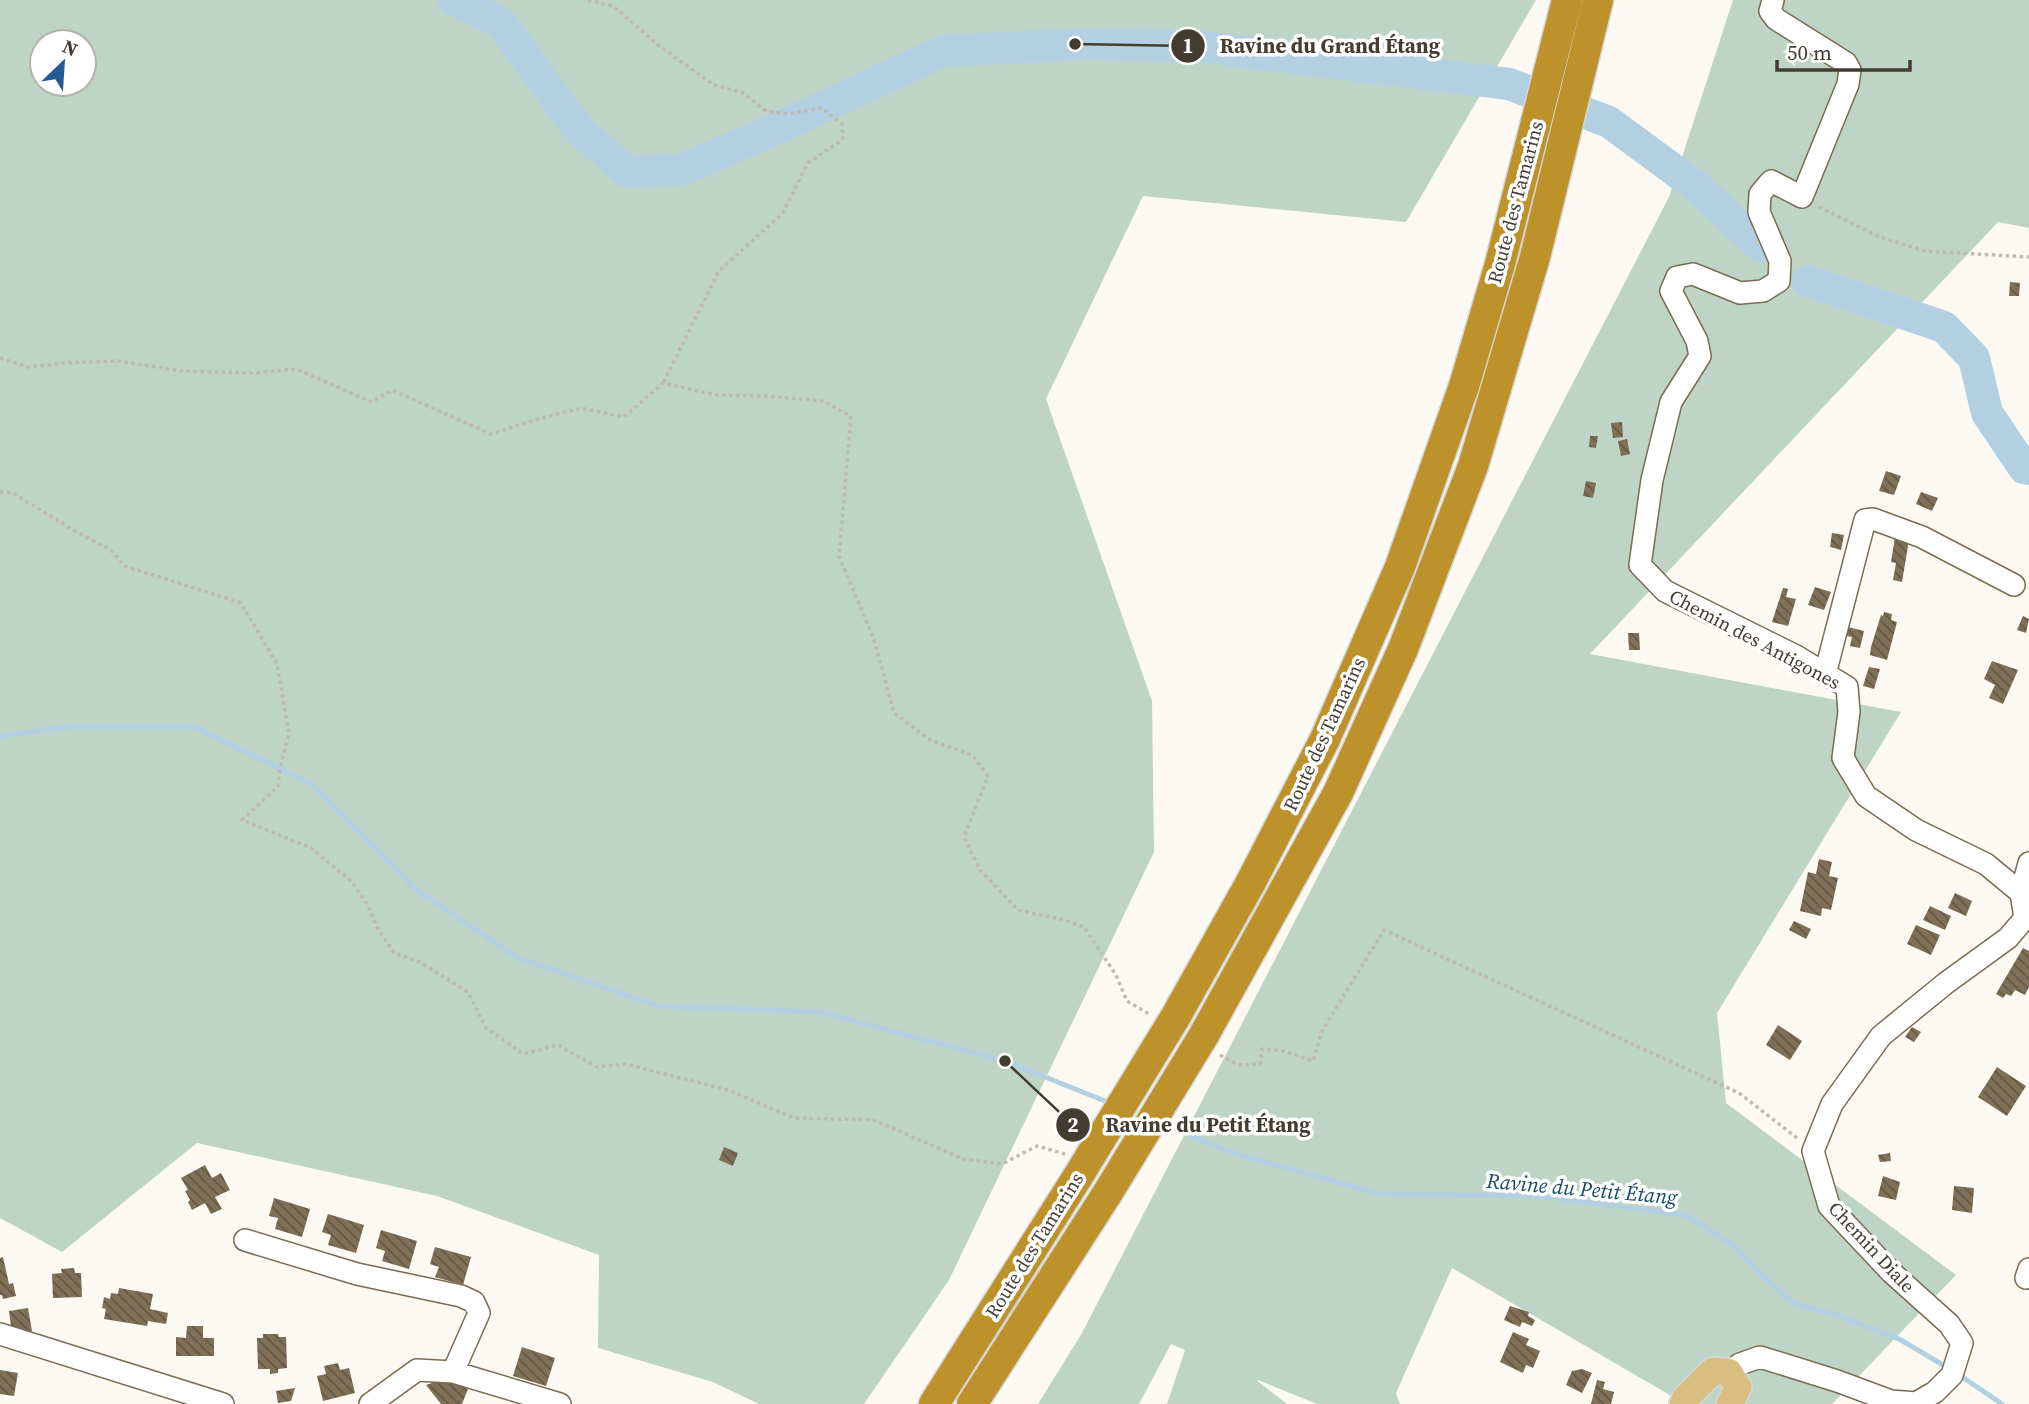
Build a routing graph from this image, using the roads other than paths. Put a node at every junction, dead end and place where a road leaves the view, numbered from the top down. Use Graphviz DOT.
graph roads {
  1 [pos="1567,0"];
  2 [pos="1598,0"];
  3 [pos="1773,0"];
  4 [pos="2014,584"];
  5 [pos="1825,674"];
  6 [pos="2029,863"];
  7 [pos="2021,894"];
  8 [pos="245,1241"];
  9 [pos="0,1334"];
  10 [pos="453,1372"];
  11 [pos="1729,1373"];
  12 [pos="223,1404"];
  13 [pos="370,1404"];
  14 [pos="560,1404"];
  15 [pos="934,1404"];
  16 [pos="972,1404"];
  17 [pos="1683,1404"];
  18 [pos="1730,1404"];
  1 -- 15 [label="highway, Route des Tamarins, bridge"];
  2 -- 16 [label="highway, Route des Tamarins, bridge"];
  3 -- 5 [label="street, Chemin des Antigones"];
  4 -- 5 [label="street"];
  5 -- 7 [label="street, Chemin des Antigones"];
  6 -- 7 [label="street"];
  7 -- 11 [label="street, Chemin Diale"];
  8 -- 10 [label="street"];
  9 -- 12 [label="street"];
  10 -- 13 [label="street"];
  10 -- 14 [label="street"];
  11 -- 17 [label="main road"];
  11 -- 18 [label="main road"];
}
